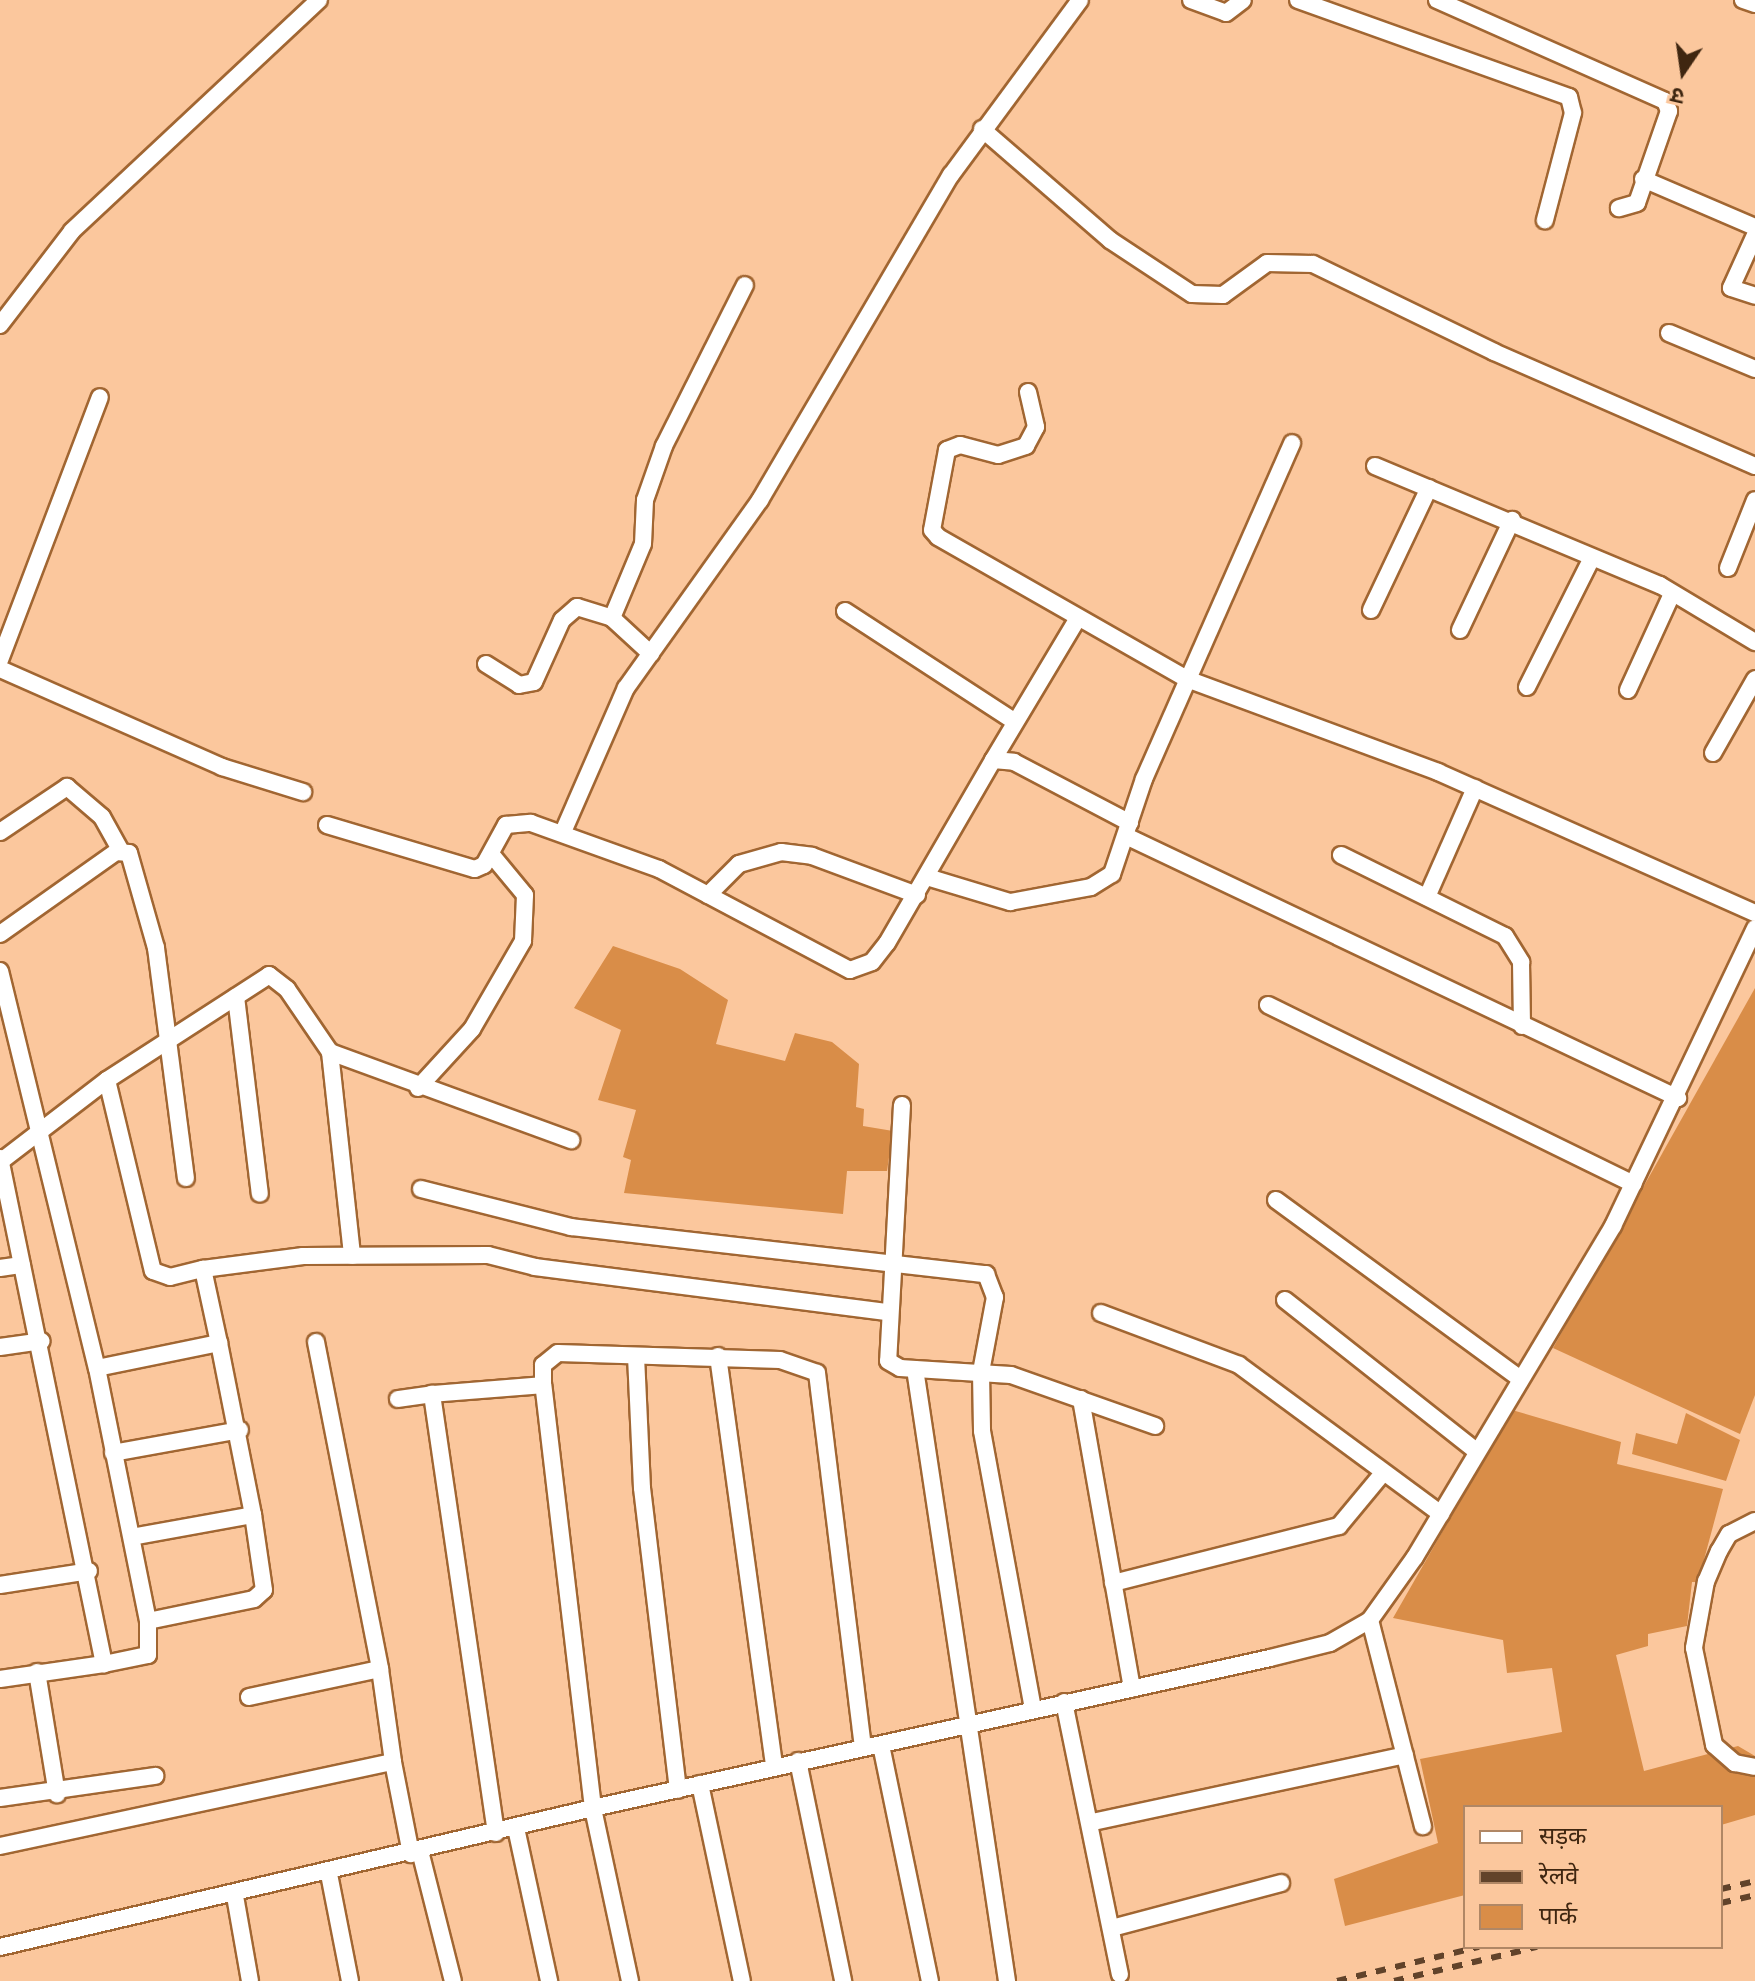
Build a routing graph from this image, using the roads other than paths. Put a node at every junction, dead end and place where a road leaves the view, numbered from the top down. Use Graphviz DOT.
graph roads {
  1 [pos="319,0"];
  2 [pos="1080,0"];
  3 [pos="1191,0"];
  4 [pos="1243,0"];
  5 [pos="1298,0"];
  6 [pos="1437,0"];
  7 [pos="1743,0"];
  8 [pos="1755,4"];
  9 [pos="982,129"];
  10 [pos="1643,179"];
  11 [pos="1619,208"];
  12 [pos="1545,220"];
  13 [pos="1755,227"];
  14 [pos="1755,235"];
  15 [pos="745,285"];
  16 [pos="1755,296"];
  17 [pos="0,325"];
  18 [pos="1669,333"];
  19 [pos="1755,369"];
  20 [pos="1028,392"];
  21 [pos="100,397"];
  22 [pos="1292,443"];
  23 [pos="1375,466"];
  24 [pos="1755,466"];
  25 [pos="1429,488"];
  26 [pos="1755,500"];
  27 [pos="1512,520"];
  28 [pos="1592,558"];
  29 [pos="1728,568"];
  30 [pos="1672,594"];
  31 [pos="1371,610"];
  32 [pos="845,611"];
  33 [pos="612,618"];
  34 [pos="1078,618"];
  35 [pos="1460,630"];
  36 [pos="1755,642"];
  37 [pos="651,654"];
  38 [pos="0,660"];
  39 [pos="486,664"];
  40 [pos="0,669"];
  41 [pos="1187,679"];
  42 [pos="1755,679"];
  43 [pos="1527,687"];
  44 [pos="1628,690"];
  45 [pos="1014,721"];
  46 [pos="1713,753"];
  47 [pos="993,760"];
  48 [pos="1475,788"];
  49 [pos="303,792"];
  50 [pos="327,825"];
  51 [pos="1129,830"];
  52 [pos="0,832"];
  53 [pos="563,832"];
  54 [pos="120,850"];
  55 [pos="491,854"];
  56 [pos="1341,855"];
  57 [pos="927,877"];
  58 [pos="708,895"];
  59 [pos="917,895"];
  60 [pos="1427,897"];
  61 [pos="1755,913"];
  62 [pos="1755,928"];
  63 [pos="0,934"];
  64 [pos="0,971"];
  65 [pos="236,997"];
  66 [pos="1268,1005"];
  67 [pos="1522,1026"];
  68 [pos="168,1040"];
  69 [pos="330,1052"];
  70 [pos="107,1080"];
  71 [pos="418,1088"];
  72 [pos="1678,1098"];
  73 [pos="902,1105"];
  74 [pos="41,1131"];
  75 [pos="571,1140"];
  76 [pos="2,1160"];
  77 [pos="186,1178"];
  78 [pos="1634,1184"];
  79 [pos="421,1189"];
  80 [pos="260,1194"];
  81 [pos="1276,1200"];
  82 [pos="352,1256"];
  83 [pos="892,1263"];
  84 [pos="22,1265"];
  85 [pos="0,1268"];
  86 [pos="203,1269"];
  87 [pos="1285,1300"];
  88 [pos="886,1312"];
  89 [pos="1101,1313"];
  90 [pos="42,1341"];
  91 [pos="316,1342"];
  92 [pos="219,1343"];
  93 [pos="0,1347"];
  94 [pos="636,1356"];
  95 [pos="718,1356"];
  96 [pos="97,1368"];
  97 [pos="915,1369"];
  98 [pos="981,1372"];
  99 [pos="1521,1379"];
  100 [pos="543,1385"];
  101 [pos="432,1394"];
  102 [pos="398,1399"];
  103 [pos="1081,1399"];
  104 [pos="1155,1426"];
  105 [pos="240,1430"];
  106 [pos="1476,1451"];
  107 [pos="113,1453"];
  108 [pos="1383,1473"];
  109 [pos="1441,1514"];
  110 [pos="253,1515"];
  111 [pos="1755,1521"];
  112 [pos="132,1537"];
  113 [pos="89,1571"];
  114 [pos="1113,1583"];
  115 [pos="0,1585"];
  116 [pos="1370,1620"];
  117 [pos="148,1621"];
  118 [pos="104,1664"];
  119 [pos="380,1669"];
  120 [pos="37,1672"];
  121 [pos="0,1679"];
  122 [pos="1132,1689"];
  123 [pos="249,1697"];
  124 [pos="1064,1702"];
  125 [pos="1033,1709"];
  126 [pos="966,1725"];
  127 [pos="881,1745"];
  128 [pos="863,1747"];
  129 [pos="1405,1755"];
  130 [pos="798,1761"];
  131 [pos="393,1762"];
  132 [pos="774,1767"];
  133 [pos="1755,1767"];
  134 [pos="155,1776"];
  135 [pos="700,1784"];
  136 [pos="678,1790"];
  137 [pos="57,1794"];
  138 [pos="0,1798"];
  139 [pos="593,1808"];
  140 [pos="1093,1822"];
  141 [pos="1423,1826"];
  142 [pos="516,1828"];
  143 [pos="496,1833"];
  144 [pos="0,1846"];
  145 [pos="415,1853"];
  146 [pos="329,1874"];
  147 [pos="1281,1883"];
  148 [pos="235,1896"];
  149 [pos="1112,1928"];
  150 [pos="0,1947"];
  151 [pos="1120,1974"];
  152 [pos="250,1981"];
  153 [pos="350,1981"];
  154 [pos="453,1981"];
  155 [pos="549,1981"];
  156 [pos="630,1981"];
  157 [pos="742,1981"];
  158 [pos="843,1981"];
  159 [pos="930,1981"];
  160 [pos="1007,1981"];
  1 -- 17 [label="street"];
  2 -- 9 [label="street"];
  3 -- 4 [label="street"];
  5 -- 12 [label="street"];
  6 -- 10 [label="street"];
  7 -- 8 [label="street"];
  9 -- 24 [label="street"];
  9 -- 37 [label="street"];
  10 -- 11 [label="street"];
  10 -- 13 [label="street"];
  14 -- 16 [label="street"];
  15 -- 33 [label="street"];
  18 -- 19 [label="street"];
  20 -- 34 [label="street"];
  21 -- 38 [label="street"];
  22 -- 41 [label="street"];
  23 -- 25 [label="street"];
  25 -- 27 [label="street"];
  25 -- 31 [label="street"];
  26 -- 29 [label="street"];
  27 -- 28 [label="street"];
  27 -- 35 [label="street"];
  28 -- 30 [label="street"];
  28 -- 43 [label="street"];
  30 -- 36 [label="street"];
  30 -- 44 [label="street"];
  32 -- 45 [label="street"];
  33 -- 37 [label="street"];
  33 -- 39 [label="street"];
  34 -- 41 [label="street"];
  34 -- 45 [label="street"];
  37 -- 53 [label="street"];
  40 -- 49 [label="street"];
  41 -- 48 [label="street"];
  41 -- 51 [label="street"];
  42 -- 46 [label="street"];
  45 -- 47 [label="street"];
  47 -- 51 [label="street"];
  47 -- 57 [label="street"];
  48 -- 60 [label="street"];
  48 -- 61 [label="street"];
  50 -- 55 [label="street"];
  51 -- 57 [label="street"];
  51 -- 67 [label="street"];
  52 -- 54 [label="street"];
  53 -- 55 [label="street"];
  53 -- 58 [label="street"];
  54 -- 63 [label="street"];
  54 -- 68 [label="street"];
  55 -- 71 [label="street"];
  56 -- 60 [label="street"];
  57 -- 59 [label="street"];
  58 -- 59 [label="street"];
  58 -- 59 [label="street"];
  60 -- 67 [label="street"];
  62 -- 72 [label="street"];
  64 -- 74 [label="street"];
  65 -- 68 [label="street"];
  65 -- 69 [label="street"];
  65 -- 80 [label="street"];
  66 -- 78 [label="street"];
  67 -- 72 [label="street"];
  68 -- 70 [label="street"];
  68 -- 77 [label="street"];
  69 -- 71 [label="street"];
  69 -- 82 [label="street"];
  70 -- 74 [label="street"];
  70 -- 86 [label="street"];
  71 -- 75 [label="street"];
  72 -- 78 [label="street"];
  73 -- 83 [label="street"];
  74 -- 76 [label="street"];
  74 -- 96 [label="street"];
  76 -- 84 [label="street"];
  78 -- 99 [label="street"];
  79 -- 83 [label="street"];
  81 -- 99 [label="street"];
  82 -- 86 [label="street"];
  82 -- 88 [label="street"];
  83 -- 88 [label="street"];
  83 -- 98 [label="street"];
  84 -- 85 [label="street"];
  84 -- 90 [label="street"];
  86 -- 92 [label="street"];
  87 -- 106 [label="street"];
  88 -- 97 [label="street"];
  89 -- 108 [label="street"];
  90 -- 93 [label="street"];
  90 -- 113 [label="street"];
  91 -- 119 [label="street"];
  92 -- 96 [label="street"];
  92 -- 105 [label="street"];
  94 -- 95 [label="street"];
  94 -- 100 [label="street"];
  94 -- 136 [label="street"];
  95 -- 128 [label="street"];
  95 -- 132 [label="street"];
  96 -- 107 [label="street"];
  97 -- 98 [label="street"];
  97 -- 126 [label="street"];
  98 -- 103 [label="street"];
  98 -- 125 [label="street"];
  99 -- 106 [label="street"];
  100 -- 101 [label="street"];
  100 -- 139 [label="street"];
  101 -- 102 [label="street"];
  101 -- 143 [label="street"];
  103 -- 104 [label="street"];
  103 -- 114 [label="street"];
  105 -- 107 [label="street"];
  105 -- 110 [label="street"];
  106 -- 109 [label="street"];
  107 -- 112 [label="street"];
  108 -- 109 [label="street"];
  108 -- 114 [label="street"];
  109 -- 116 [label="street"];
  110 -- 112 [label="street"];
  110 -- 117 [label="street"];
  111 -- 133 [label="street"];
  112 -- 117 [label="street"];
  113 -- 115 [label="street"];
  113 -- 118 [label="street"];
  114 -- 122 [label="street"];
  116 -- 122 [label="street"];
  116 -- 129 [label="street"];
  117 -- 118 [label="street"];
  118 -- 120 [label="street"];
  119 -- 123 [label="street"];
  119 -- 131 [label="street"];
  120 -- 121 [label="street"];
  120 -- 137 [label="street"];
  122 -- 124 [label="street"];
  124 -- 125 [label="street"];
  124 -- 140 [label="street"];
  125 -- 126 [label="street"];
  126 -- 127 [label="street"];
  126 -- 160 [label="street"];
  127 -- 128 [label="street"];
  127 -- 159 [label="street"];
  128 -- 130 [label="street"];
  129 -- 140 [label="street"];
  129 -- 141 [label="street"];
  130 -- 132 [label="street"];
  130 -- 158 [label="street"];
  131 -- 144 [label="street"];
  131 -- 145 [label="street"];
  132 -- 135 [label="street"];
  134 -- 137 [label="street"];
  135 -- 136 [label="street"];
  135 -- 157 [label="street"];
  136 -- 139 [label="street"];
  137 -- 138 [label="street"];
  139 -- 142 [label="street"];
  139 -- 156 [label="street"];
  140 -- 149 [label="street"];
  142 -- 143 [label="street"];
  142 -- 155 [label="street"];
  143 -- 145 [label="street"];
  145 -- 146 [label="street"];
  145 -- 154 [label="street"];
  146 -- 148 [label="street"];
  146 -- 153 [label="street"];
  147 -- 149 [label="street"];
  148 -- 150 [label="street"];
  148 -- 152 [label="street"];
  149 -- 151 [label="street"];
}
